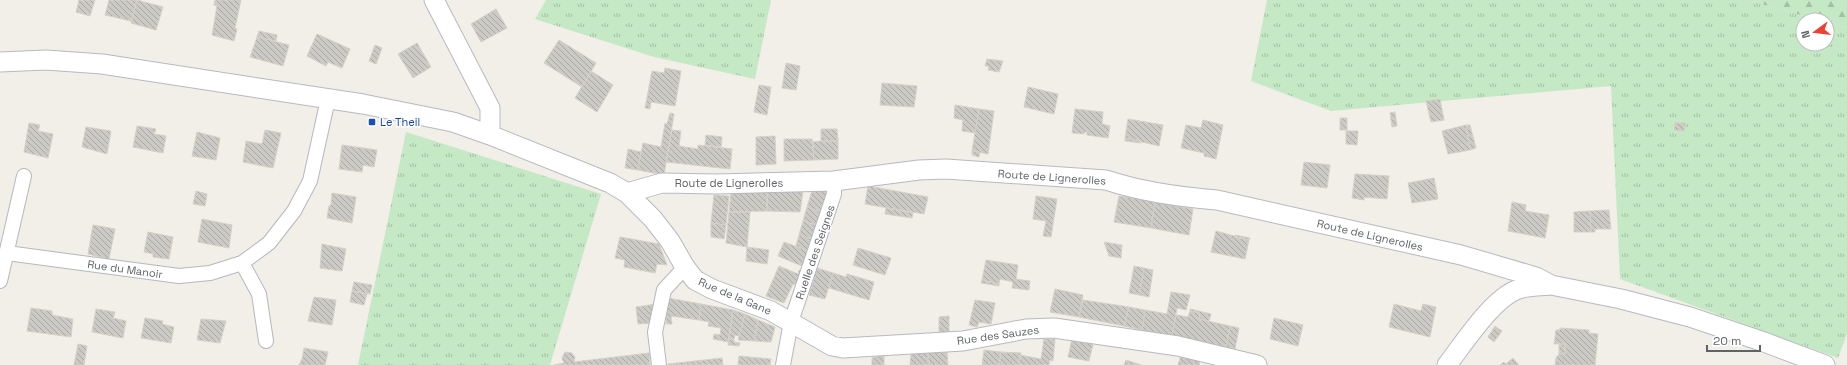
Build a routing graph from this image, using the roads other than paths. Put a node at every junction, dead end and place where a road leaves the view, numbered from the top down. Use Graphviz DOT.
graph roads {
  1 [pos="434,0"];
  2 [pos="0,62"];
  3 [pos="328,99"];
  4 [pos="490,135"];
  5 [pos="24,176"];
  6 [pos="834,181"];
  7 [pos="627,193"];
  8 [pos="7,253"];
  9 [pos="242,262"];
  10 [pos="684,266"];
  11 [pos="1493,266"];
  12 [pos="0,281"];
  13 [pos="1551,285"];
  14 [pos="1495,304"];
  15 [pos="791,322"];
  16 [pos="266,341"];
  17 [pos="659,365"];
  18 [pos="783,365"];
  19 [pos="1257,365"];
  20 [pos="1447,365"];
  21 [pos="1825,365"];
  1 -- 4 [label="street"];
  2 -- 3 [label="street, Rue de la Gane"];
  3 -- 4 [label="street, Rue de la Gane"];
  3 -- 9 [label="street, Rue du Manoir"];
  4 -- 7 [label="street, Rue de la Gane"];
  5 -- 8 [label="street"];
  6 -- 7 [label="street, Route de Lignerolles"];
  6 -- 11 [label="street, Route de Lignerolles"];
  6 -- 15 [label="street, Ruelle des Seignes"];
  7 -- 10 [label="street, Rue de la Gane"];
  8 -- 9 [label="street, Rue du Manoir"];
  8 -- 12 [label="street"];
  9 -- 16 [label="street"];
  10 -- 15 [label="street, Rue de la Gane"];
  10 -- 17 [label="street"];
  11 -- 13 [label="street, Route de Lignerolles"];
  11 -- 14 [label="street"];
  13 -- 14 [label="street"];
  13 -- 21 [label="street"];
  14 -- 20 [label="street"];
  15 -- 18 [label="street"];
  15 -- 19 [label="street, Rue des Sauzes"];
}
